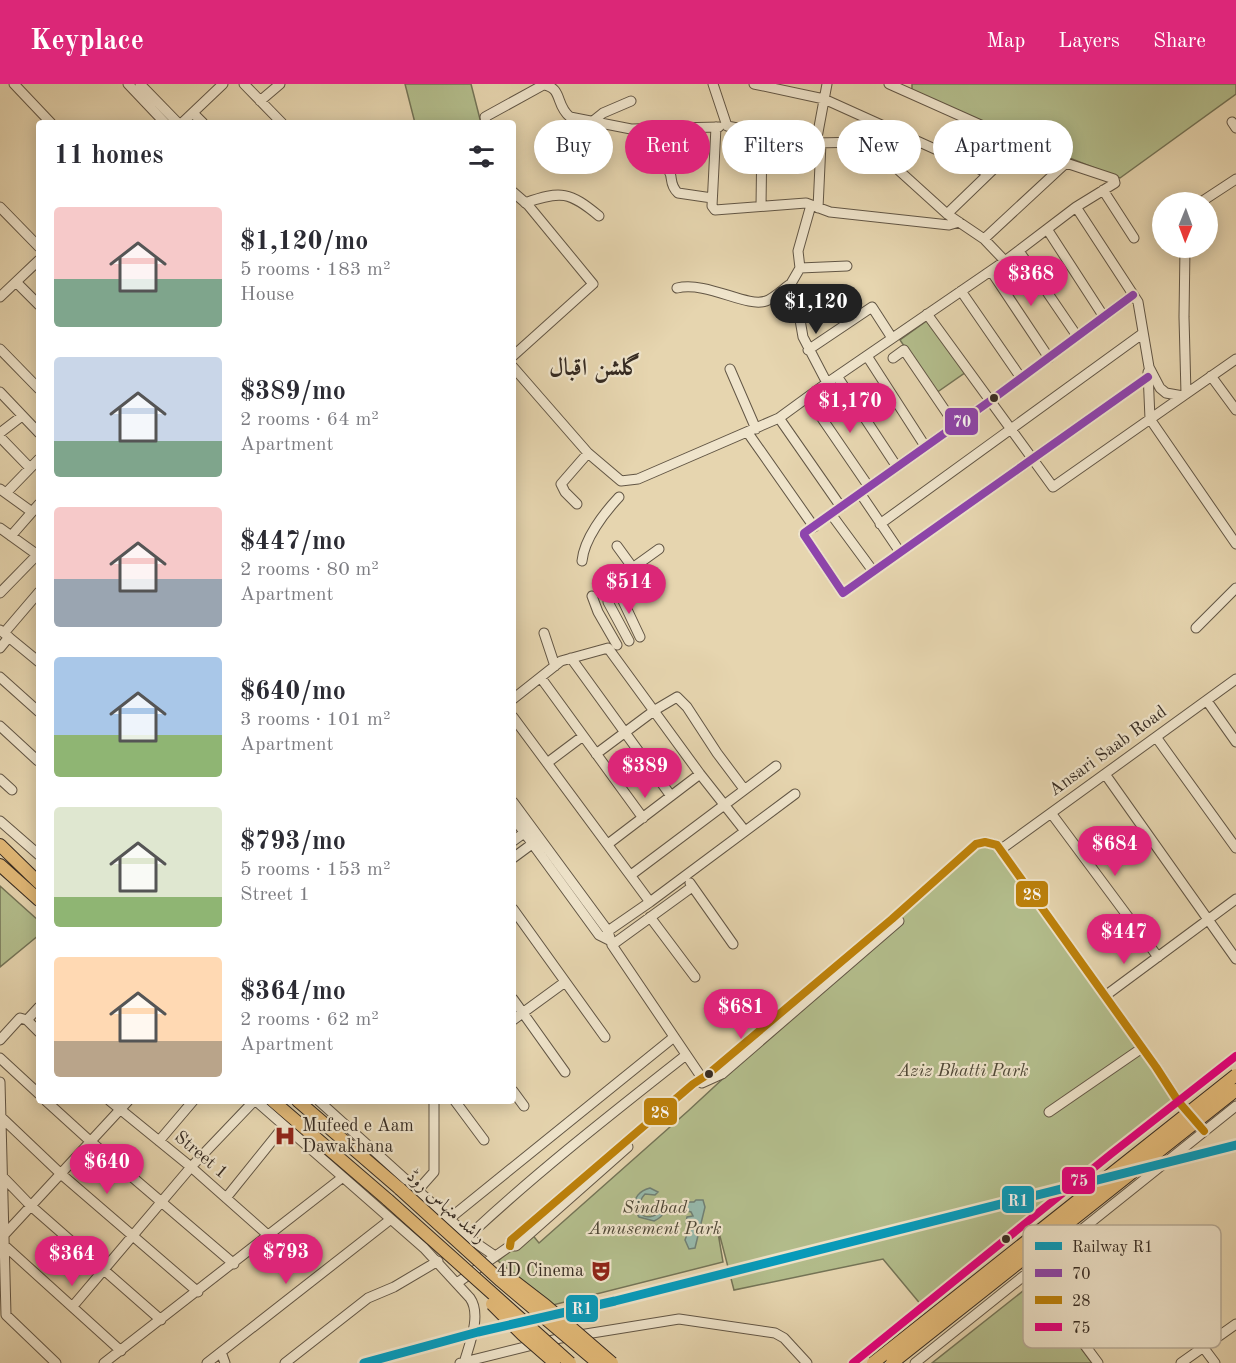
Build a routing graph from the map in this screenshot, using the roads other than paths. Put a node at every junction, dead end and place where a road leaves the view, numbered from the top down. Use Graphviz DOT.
graph roads {
  1 [pos="14,84"];
  2 [pos="128,84"];
  3 [pos="140,84"];
  4 [pos="223,84"];
  5 [pos="244,84"];
  6 [pos="280,84"];
  7 [pos="712,84"];
  8 [pos="754,84"];
  9 [pos="826,84"];
  10 [pos="889,84"];
  11 [pos="540,85"];
  12 [pos="824,99"];
  13 [pos="631,100"];
  14 [pos="261,101"];
  15 [pos="154,105"];
  16 [pos="193,113"];
  17 [pos="48,120"];
  18 [pos="163,120"];
  19 [pos="176,120"];
  20 [pos="184,120"];
  21 [pos="200,120"];
  22 [pos="279,120"];
  23 [pos="486,120"];
  24 [pos="587,120"];
  25 [pos="594,120"];
  26 [pos="725,120"];
  27 [pos="822,120"];
  28 [pos="970,120"];
  29 [pos="613,125"];
  30 [pos="722,126"];
  31 [pos="716,127"];
  32 [pos="825,143"];
  33 [pos="933,148"];
  34 [pos="1073,166"];
  35 [pos="672,174"];
  36 [pos="761,174"];
  37 [pos="817,174"];
  38 [pos="987,174"];
  39 [pos="1054,174"];
  40 [pos="1236,179"];
  41 [pos="1103,190"];
  42 [pos="1216,192"];
  43 [pos="516,195"];
  44 [pos="712,198"];
  45 [pos="525,203"];
  46 [pos="760,206"];
  47 [pos="814,206"];
  48 [pos="0,207"];
  49 [pos="1076,207"];
  50 [pos="947,214"];
  51 [pos="599,216"];
  52 [pos="958,222"];
  53 [pos="1047,229"];
  54 [pos="1134,238"];
  55 [pos="984,239"];
  56 [pos="36,244"];
  57 [pos="1018,251"];
  58 [pos="1185,258"];
  59 [pos="1005,261"];
  60 [pos="36,263"];
  61 [pos="847,266"];
  62 [pos="800,268"];
  63 [pos="991,271"];
  64 [pos="16,282"];
  65 [pos="789,285"];
  66 [pos="677,288"];
  67 [pos="961,291"];
  68 [pos="1134,295"];
  69 [pos="0,297"];
  70 [pos="36,302"];
  71 [pos="927,314"];
  72 [pos="1104,317"];
  73 [pos="1142,334"];
  74 [pos="1077,336"];
  75 [pos="892,338"];
  76 [pos="0,349"];
  77 [pos="808,350"];
  78 [pos="516,353"];
  79 [pos="867,356"];
  80 [pos="892,358"];
  81 [pos="1048,358"];
  82 [pos="1236,359"];
  83 [pos="730,369"];
  84 [pos="516,370"];
  85 [pos="1148,372"];
  86 [pos="1211,375"];
  87 [pos="837,376"];
  88 [pos="1021,378"];
  89 [pos="827,383"];
  90 [pos="36,386"];
  91 [pos="0,393"];
  92 [pos="1184,395"];
  93 [pos="808,398"];
  94 [pos="990,401"];
  95 [pos="1236,410"];
  96 [pos="22,416"];
  97 [pos="779,418"];
  98 [pos="1150,419"];
  99 [pos="955,425"];
  100 [pos="1011,429"];
  101 [pos="36,431"];
  102 [pos="752,431"];
  103 [pos="0,435"];
  104 [pos="924,446"];
  105 [pos="588,453"];
  106 [pos="1033,458"];
  107 [pos="36,462"];
  108 [pos="897,466"];
  109 [pos="30,468"];
  110 [pos="869,487"];
  111 [pos="3,491"];
  112 [pos="860,493"];
  113 [pos="619,497"];
  114 [pos="577,504"];
  115 [pos="36,507"];
  116 [pos="841,507"];
  117 [pos="32,512"];
  118 [pos="831,514"];
  119 [pos="880,524"];
  120 [pos="814,527"];
  121 [pos="0,528"];
  122 [pos="11,536"];
  123 [pos="1236,544"];
  124 [pos="617,546"];
  125 [pos="659,549"];
  126 [pos="900,552"];
  127 [pos="36,554"];
  128 [pos="36,557"];
  129 [pos="582,561"];
  130 [pos="633,568"];
  131 [pos="873,571"];
  132 [pos="620,577"];
  133 [pos="1236,588"];
  134 [pos="0,593"];
  135 [pos="36,596"];
  136 [pos="592,596"];
  137 [pos="623,601"];
  138 [pos="608,602"];
  139 [pos="1196,628"];
  140 [pos="4,633"];
  141 [pos="544,633"];
  142 [pos="640,637"];
  143 [pos="629,641"];
  144 [pos="617,645"];
  145 [pos="0,648"];
  146 [pos="571,658"];
  147 [pos="36,660"];
  148 [pos="555,666"];
  149 [pos="0,677"];
  150 [pos="541,678"];
  151 [pos="1236,679"];
  152 [pos="516,697"];
  153 [pos="1207,700"];
  154 [pos="36,709"];
  155 [pos="655,710"];
  156 [pos="516,721"];
  157 [pos="0,726"];
  158 [pos="625,732"];
  159 [pos="583,736"];
  160 [pos="1156,737"];
  161 [pos="1236,742"];
  162 [pos="596,754"];
  163 [pos="36,759"];
  164 [pos="547,762"];
  165 [pos="776,766"];
  166 [pos="700,774"];
  167 [pos="1105,774"];
  168 [pos="0,779"];
  169 [pos="744,789"];
  170 [pos="12,790"];
  171 [pos="795,794"];
  172 [pos="671,796"];
  173 [pos="724,805"];
  174 [pos="516,808"];
  175 [pos="1051,813"];
  176 [pos="643,818"];
  177 [pos="516,820"];
  178 [pos="0,821"];
  179 [pos="527,830"];
  180 [pos="745,831"];
  181 [pos="516,839"];
  182 [pos="536,841"];
  183 [pos="0,843"];
  184 [pos="608,844"];
  185 [pos="1236,848"];
  186 [pos="1000,850"];
  187 [pos="36,852"];
  188 [pos="516,856"];
  189 [pos="0,865"];
  190 [pos="36,873"];
  191 [pos="631,875"];
  192 [pos="686,875"];
  193 [pos="0,876"];
  194 [pos="36,880"];
  195 [pos="692,887"];
  196 [pos="36,897"];
  197 [pos="1236,899"];
  198 [pos="650,902"];
  199 [pos="36,906"];
  200 [pos="516,913"];
  201 [pos="650,917"];
  202 [pos="1208,920"];
  203 [pos="609,938"];
  204 [pos="733,944"];
  205 [pos="1158,957"];
  206 [pos="1236,959"];
  207 [pos="695,977"];
  208 [pos="565,982"];
  209 [pos="1105,996"];
  210 [pos="516,1003"];
  211 [pos="36,1009"];
  212 [pos="523,1013"];
  213 [pos="516,1018"];
  214 [pos="23,1019"];
  215 [pos="36,1030"];
  216 [pos="605,1037"];
  217 [pos="674,1037"];
  218 [pos="0,1040"];
  219 [pos="1142,1048"];
  220 [pos="686,1055"];
  221 [pos="1236,1056"];
  222 [pos="0,1058"];
  223 [pos="565,1072"];
  224 [pos="1236,1075"];
  225 [pos="703,1080"];
  226 [pos="0,1082"];
  227 [pos="1236,1090"];
  228 [pos="36,1091"];
  229 [pos="516,1095"];
  230 [pos="1178,1101"];
  231 [pos="49,1104"];
  232 [pos="113,1104"];
  233 [pos="125,1104"];
  234 [pos="190,1104"];
  235 [pos="252,1104"];
  236 [pos="258,1104"];
  237 [pos="276,1104"];
  238 [pos="301,1104"];
  239 [pos="322,1104"];
  240 [pos="434,1104"];
  241 [pos="457,1104"];
  242 [pos="524,1106"];
  243 [pos="1236,1106"];
  244 [pos="119,1110"];
  245 [pos="1049,1112"];
  246 [pos="0,1116"];
  247 [pos="284,1126"];
  248 [pos="1204,1131"];
  249 [pos="483,1140"];
  250 [pos="159,1141"];
  251 [pos="90,1142"];
  252 [pos="191,1167"];
  253 [pos="61,1174"];
  254 [pos="2,1176"];
  255 [pos="343,1177"];
  256 [pos="418,1190"];
  257 [pos="226,1198"];
  258 [pos="162,1201"];
  259 [pos="31,1206"];
  260 [pos="391,1219"];
  261 [pos="449,1219"];
  262 [pos="1047,1225"];
  263 [pos="1066,1225"];
  264 [pos="1086,1225"];
  265 [pos="133,1235"];
  266 [pos="467,1235"];
  267 [pos="269,1236"];
  268 [pos="1006,1238"];
  269 [pos="4,1240"];
  270 [pos="1023,1244"];
  271 [pos="472,1254"];
  272 [pos="495,1256"];
  273 [pos="450,1257"];
  274 [pos="1023,1259"];
  275 [pos="438,1261"];
  276 [pos="1023,1261"];
  277 [pos="234,1264"];
  278 [pos="104,1270"];
  279 [pos="1023,1276"];
  280 [pos="457,1283"];
  281 [pos="198,1292"];
  282 [pos="73,1306"];
  283 [pos="161,1320"];
  284 [pos="1236,1324"];
  285 [pos="1221,1334"];
  286 [pos="1087,1348"];
  287 [pos="1202,1348"];
  288 [pos="1204,1348"];
  289 [pos="121,1351"];
  290 [pos="222,1352"];
  291 [pos="56,1363"];
  292 [pos="104,1363"];
  293 [pos="207,1363"];
  294 [pos="225,1363"];
  295 [pos="285,1363"];
  296 [pos="463,1363"];
  297 [pos="555,1363"];
  298 [pos="570,1363"];
  299 [pos="598,1363"];
  300 [pos="612,1363"];
  301 [pos="807,1363"];
  302 [pos="853,1363"];
  303 [pos="873,1363"];
  304 [pos="892,1363"];
  305 [pos="915,1363"];
  306 [pos="1098,1363"];
  307 [pos="1181,1363"];
  308 [pos="1215,1363"];
  1 -- 17 [label="street"];
  2 -- 15 [label="street"];
  3 -- 15 [label="street"];
  4 -- 16 [label="street"];
  5 -- 14 [label="street"];
  6 -- 14 [label="street"];
  7 -- 26 [label="street"];
  8 -- 12 [label="street"];
  9 -- 12 [label="street"];
  10 -- 28 [label="street"];
  11 -- 23 [label="street"];
  11 -- 24 [label="street"];
  12 -- 27 [label="street"];
  12 -- 33 [label="street"];
  13 -- 25 [label="street"];
  14 -- 22 [label="street"];
  15 -- 18 [label="street"];
  15 -- 19 [label="street"];
  16 -- 20 [label="street"];
  16 -- 21 [label="street"];
  29 -- 31 [label="street"];
  30 -- 31 [label="street"];
  31 -- 44 [label="street"];
  32 -- 50 [label="street"];
  34 -- 41 [label="street"];
  35 -- 44 [label="street"];
  36 -- 46 [label="street"];
  37 -- 47 [label="street"];
  38 -- 50 [label="street"];
  39 -- 55 [label="street"];
  40 -- 42 [label="street"];
  41 -- 49 [label="street"];
  41 -- 54 [label="street"];
  43 -- 45 [label="street"];
  44 -- 46 [label="street"];
  45 -- 51 [label="street"];
  45 -- 78 [label="street"];
  46 -- 47 [label="street"];
  47 -- 52 [label="street"];
  47 -- 62 [label="street"];
  48 -- 56 [label="street"];
  49 -- 53 [label="street"];
  49 -- 68 [label="street"];
  50 -- 52 [label="street"];
  52 -- 55 [label="street"];
  53 -- 57 [label="street"];
  53 -- 72 [label="street"];
  55 -- 59 [label="street"];
  57 -- 59 [label="street"];
  57 -- 74 [label="street"];
  58 -- 92 [label="street"];
  59 -- 63 [label="street"];
  60 -- 64 [label="street"];
  61 -- 62 [label="street"];
  62 -- 65 [label="street"];
  63 -- 67 [label="street"];
  63 -- 81 [label="street"];
  64 -- 69 [label="street"];
  64 -- 70 [label="street"];
  65 -- 66 [label="street"];
  65 -- 77 [label="street"];
  67 -- 71 [label="street"];
  67 -- 88 [label="street"];
  68 -- 72 [label="street"];
  68 -- 73 [label="street"];
  71 -- 75 [label="street"];
  71 -- 94 [label="street"];
  72 -- 74 [label="street"];
  73 -- 85 [label="street"];
  73 -- 100 [label="street"];
  74 -- 81 [label="street"];
  75 -- 77 [label="street"];
  75 -- 79 [label="street"];
  76 -- 90 [label="street"];
  77 -- 89 [label="street"];
  79 -- 87 [label="street"];
  79 -- 104 [label="street"];
  80 -- 99 [label="street"];
  81 -- 88 [label="street"];
  82 -- 86 [label="street"];
  83 -- 102 [label="street"];
  84 -- 105 [label="street"];
  85 -- 92 [label="street"];
  85 -- 98 [label="street"];
  85 -- 106 [label="street"];
  86 -- 92 [label="street"];
  86 -- 95 [label="street"];
  87 -- 89 [label="street"];
  87 -- 108 [label="street"];
  88 -- 94 [label="street"];
  89 -- 93 [label="street"];
  91 -- 96 [label="street"];
  92 -- 98 [label="street"];
  93 -- 97 [label="street"];
  93 -- 110 [label="street"];
  94 -- 99 [label="street"];
  94 -- 100 [label="street"];
  96 -- 101 [label="street"];
  96 -- 103 [label="street"];
  97 -- 102 [label="street"];
  97 -- 116 [label="street"];
  98 -- 106 [label="street"];
  98 -- 123 [label="street"];
  99 -- 104 [label="street"];
  100 -- 106 [label="street"];
  100 -- 119 [label="street"];
  102 -- 105 [label="street"];
  102 -- 120 [label="street"];
  103 -- 109 [label="street"];
  104 -- 108 [label="street"];
  105 -- 114 [label="street"];
  106 -- 126 [label="street"];
  107 -- 109 [label="street"];
  108 -- 110 [label="street"];
  109 -- 111 [label="street"];
  110 -- 112 [label="street"];
  111 -- 117 [label="street"];
  112 -- 116 [label="street"];
  112 -- 119 [label="street"];
  113 -- 129 [label="street"];
  115 -- 117 [label="street"];
  116 -- 118 [label="street"];
  117 -- 122 [label="street"];
  118 -- 120 [label="street"];
  118 -- 131 [label="street"];
  119 -- 126 [label="street"];
  120 -- 131 [label="street"];
  121 -- 122 [label="street"];
  122 -- 127 [label="street"];
  124 -- 130 [label="street"];
  125 -- 130 [label="street"];
  126 -- 131 [label="street"];
  128 -- 134 [label="street"];
  130 -- 132 [label="street"];
  133 -- 139 [label="street"];
  135 -- 140 [label="street"];
  136 -- 144 [label="street"];
  137 -- 142 [label="street"];
  138 -- 143 [label="street"];
  140 -- 145 [label="street"];
  140 -- 147 [label="street"];
  141 -- 148 [label="street"];
  146 -- 148 [label="street"];
  146 -- 155 [label="street"];
  146 -- 158 [label="street"];
  148 -- 150 [label="street"];
  149 -- 154 [label="street"];
  150 -- 152 [label="street"];
  150 -- 159 [label="street"];
  151 -- 153 [label="street, Ansari Saab Road"];
  153 -- 160 [label="street, Ansari Saab Road"];
  153 -- 161 [label="street"];
  155 -- 158 [label="street"];
  155 -- 166 [label="street"];
  155 -- 169 [label="street"];
  156 -- 164 [label="street"];
  157 -- 163 [label="street"];
  158 -- 162 [label="street"];
  158 -- 172 [label="street"];
  159 -- 162 [label="street"];
  159 -- 164 [label="street"];
  160 -- 167 [label="street, Ansari Saab Road"];
  160 -- 185 [label="street"];
  162 -- 176 [label="street"];
  164 -- 184 [label="street"];
  165 -- 169 [label="street"];
  166 -- 172 [label="street"];
  166 -- 173 [label="street"];
  167 -- 175 [label="street, Ansari Saab Road"];
  167 -- 202 [label="street"];
  168 -- 170 [label="street"];
  169 -- 173 [label="street"];
  171 -- 180 [label="street"];
  172 -- 176 [label="street"];
  173 -- 180 [label="street"];
  173 -- 191 [label="street"];
  174 -- 179 [label="street"];
  175 -- 186 [label="street, Ansari Saab Road"];
  175 -- 205 [label="street"];
  176 -- 184 [label="street"];
  177 -- 179 [label="street"];
  178 -- 187 [label="street"];
  179 -- 181 [label="street"];
  179 -- 182 [label="street"];
  180 -- 192 [label="street"];
  182 -- 188 [label="street"];
  182 -- 203 [label="street"];
  183 -- 190 [label="main road"];
  183 -- 194 [label="main road"];
  184 -- 191 [label="street"];
  186 -- 209 [label="street"];
  186 -- 225 [label="street"];
  189 -- 196 [label="main road"];
  191 -- 198 [label="street"];
  192 -- 195 [label="street"];
  192 -- 198 [label="street"];
  193 -- 199 [label="main road"];
  195 -- 201 [label="street"];
  195 -- 204 [label="street"];
  197 -- 202 [label="street"];
  198 -- 203 [label="street"];
  200 -- 208 [label="street"];
  201 -- 203 [label="street"];
  201 -- 207 [label="street"];
  202 -- 205 [label="street"];
  202 -- 206 [label="street"];
  203 -- 217 [label="street"];
  205 -- 209 [label="street"];
  208 -- 212 [label="street"];
  208 -- 216 [label="street"];
  209 -- 219 [label="street"];
  210 -- 212 [label="street"];
  211 -- 214 [label="street"];
  212 -- 213 [label="street"];
  212 -- 223 [label="street"];
  214 -- 215 [label="street"];
  214 -- 218 [label="street"];
  217 -- 220 [label="street"];
  217 -- 261 [label="street"];
  219 -- 230 [label="street"];
  219 -- 245 [label="street"];
  220 -- 225 [label="street"];
  220 -- 266 [label="street"];
  221 -- 230 [label="street"];
  222 -- 228 [label="street"];
  224 -- 262 [label="main road, bridge"];
  225 -- 272 [label="street"];
  226 -- 246 [label="street"];
  227 -- 263 [label="main road, bridge"];
  229 -- 242 [label="street"];
  230 -- 248 [label="street"];
  230 -- 268 [label="street"];
  231 -- 251 [label="street"];
  232 -- 244 [label="street, Street 1"];
  233 -- 244 [label="street"];
  234 -- 250 [label="street"];
  235 -- 252 [label="street"];
  236 -- 247 [label="street"];
  237 -- 273 [label="main road, راشد منہاس روڈ, bridge"];
  238 -- 271 [label="main road, راشد منہاس روڈ, bridge"];
  239 -- 256 [label="street"];
  240 -- 256 [label="street"];
  241 -- 249 [label="street"];
  243 -- 248 [label="street"];
  244 -- 250 [label="street, Street 1"];
  244 -- 251 [label="street"];
  246 -- 253 [label="street"];
  246 -- 254 [label="street"];
  247 -- 255 [label="street"];
  247 -- 257 [label="street"];
  248 -- 264 [label="street"];
  250 -- 252 [label="street, Street 1"];
  251 -- 253 [label="street"];
  251 -- 258 [label="street"];
  252 -- 257 [label="street, Street 1"];
  252 -- 258 [label="street"];
  253 -- 259 [label="street"];
  253 -- 265 [label="street"];
  254 -- 259 [label="street"];
  254 -- 269 [label="street"];
  255 -- 260 [label="street"];
  255 -- 267 [label="street"];
  256 -- 261 [label="street"];
  257 -- 267 [label="street, Street 1"];
  258 -- 265 [label="street"];
  258 -- 277 [label="street"];
  259 -- 269 [label="street"];
  259 -- 278 [label="street"];
  260 -- 275 [label="street"];
  260 -- 290 [label="street"];
  261 -- 266 [label="street"];
  265 -- 278 [label="street"];
  265 -- 281 [label="street"];
  266 -- 272 [label="street"];
  267 -- 277 [label="street"];
  268 -- 276 [label="street"];
  268 -- 302 [label="street"];
  269 -- 282 [label="street"];
  269 -- 291 [label="street"];
  270 -- 303 [label="main road, bridge"];
  271 -- 299 [label="main road, راشد منہاس روڈ, bridge"];
  271 -- 300 [label="main road, bridge"];
  272 -- 280 [label="street"];
  273 -- 297 [label="main road, bridge"];
  273 -- 298 [label="main road, راشد منہاس روڈ, bridge"];
  274 -- 304 [label="main road, bridge"];
  275 -- 280 [label="street"];
  275 -- 295 [label="street"];
  277 -- 281 [label="street"];
  278 -- 282 [label="street"];
  278 -- 283 [label="street"];
  279 -- 305 [label="street"];
  280 -- 296 [label="street"];
  281 -- 283 [label="street"];
  282 -- 289 [label="street"];
  283 -- 289 [label="street"];
  284 -- 285 [label="street"];
  286 -- 306 [label="street"];
  287 -- 307 [label="street"];
  288 -- 308 [label="street"];
  289 -- 292 [label="street"];
  290 -- 293 [label="street"];
  290 -- 294 [label="street"];
  296 -- 301 [label="street"];
}
